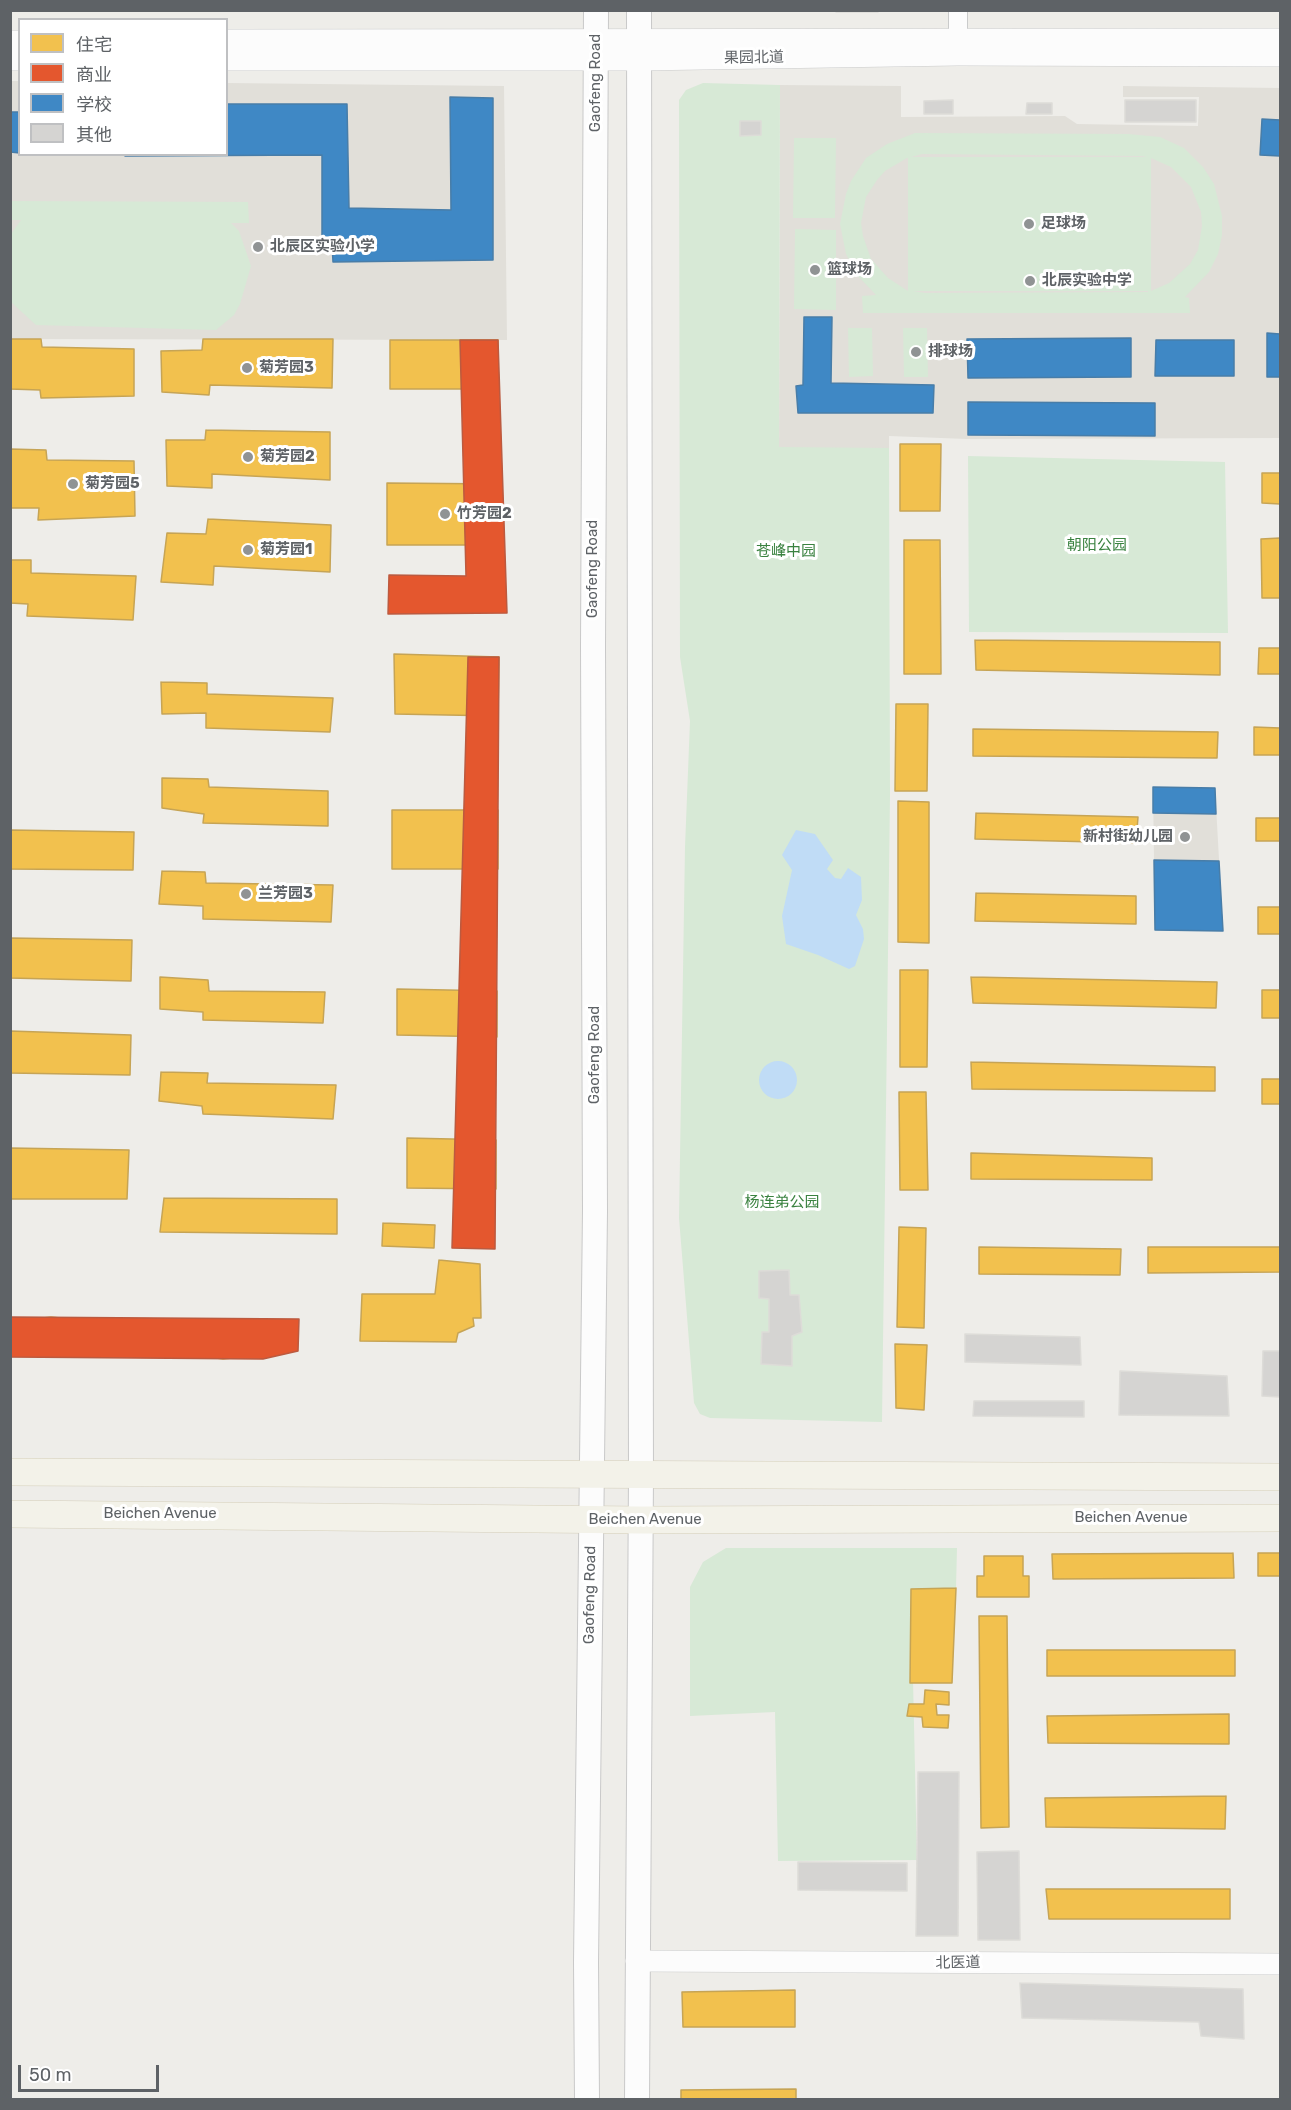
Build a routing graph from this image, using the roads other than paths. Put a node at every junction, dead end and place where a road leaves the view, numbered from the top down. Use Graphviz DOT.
graph roads {
  1 [pos="596,10"];
  2 [pos="639,10"];
  3 [pos="958,10"];
  4 [pos="1281,39"];
  5 [pos="228,40"];
  6 [pos="958,47"];
  7 [pos="596,50"];
  8 [pos="640,50"];
  9 [pos="1281,56"];
  10 [pos="228,60"];
  11 [pos="10,1472"];
  12 [pos="591,1474"];
  13 [pos="641,1475"];
  14 [pos="1281,1477"];
  15 [pos="10,1514"];
  16 [pos="1281,1518"];
  17 [pos="591,1519"];
  18 [pos="641,1520"];
  19 [pos="636,1962"];
  20 [pos="1281,1964"];
  21 [pos="587,2100"];
  22 [pos="637,2100"];
  1 -- 7 [label="main road, Gaofeng Road"];
  2 -- 8 [label="main road"];
  3 -- 6 [label="street"];
  4 -- 6 [label="street, 果园北道"];
  5 -- 7 [label="street, 果园北道"];
  6 -- 8 [label="street, 果园北道"];
  6 -- 9 [label="street, 果园北道"];
  7 -- 8 [label="street, 果园北道"];
  7 -- 10 [label="street, 果园北道"];
  7 -- 12 [label="main road, Gaofeng Road"];
  8 -- 13 [label="main road"];
  11 -- 12 [label="main road"];
  12 -- 13 [label="main road"];
  12 -- 17 [label="main road, Gaofeng Road"];
  13 -- 14 [label="main road"];
  13 -- 18 [label="main road"];
  15 -- 17 [label="main road, Beichen Avenue"];
  16 -- 18 [label="main road, Beichen Avenue"];
  17 -- 18 [label="main road, Beichen Avenue"];
  17 -- 21 [label="main road, Gaofeng Road"];
  18 -- 19 [label="main road"];
  19 -- 20 [label="street, 北医道"];
  19 -- 22 [label="main road"];
}
